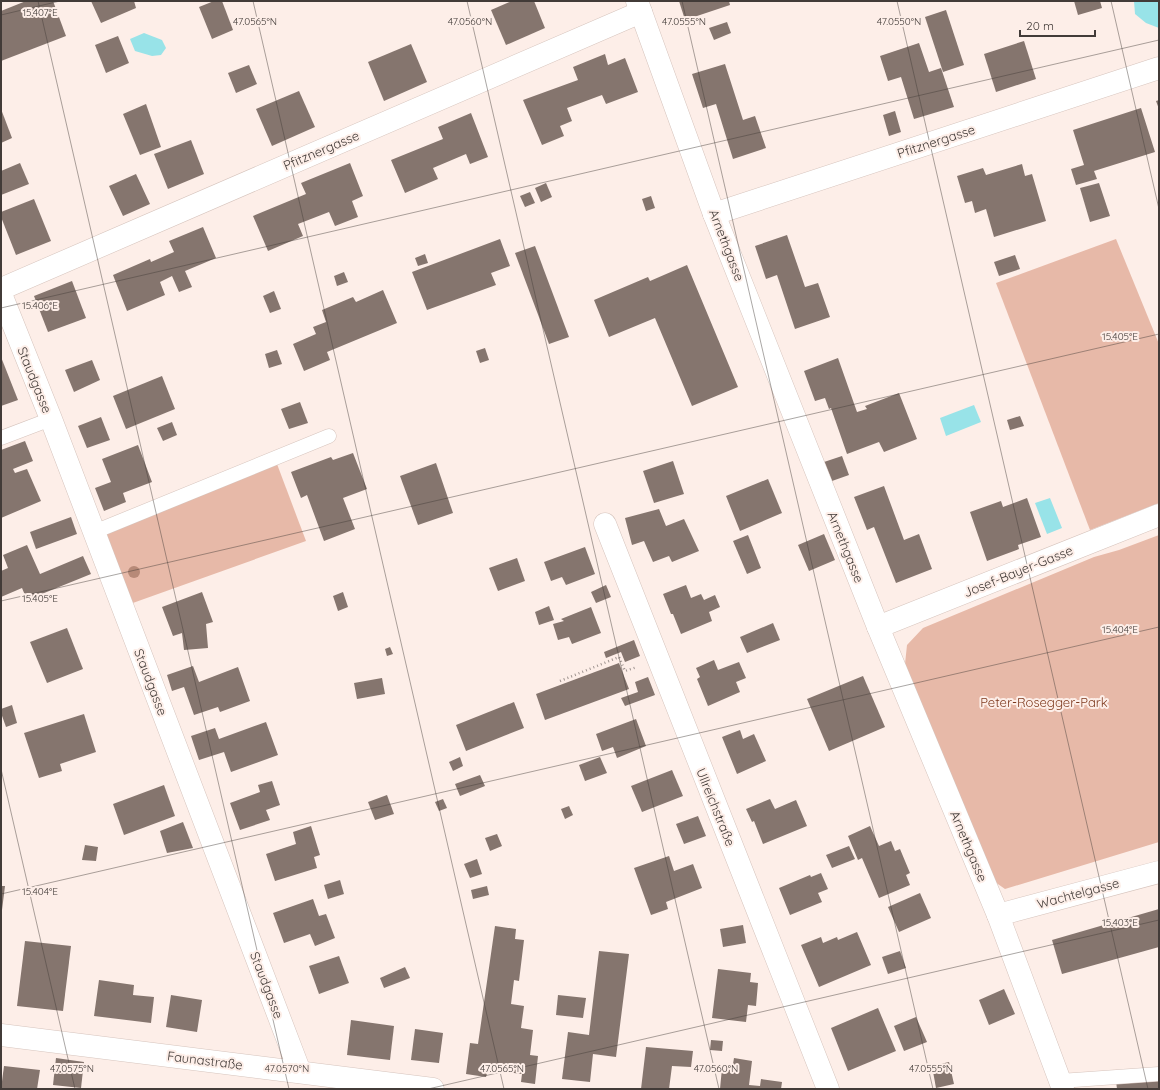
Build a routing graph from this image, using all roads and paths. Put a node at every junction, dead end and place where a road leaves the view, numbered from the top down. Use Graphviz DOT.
graph roads {
  1 [pos="639,6"];
  2 [pos="1159,68"];
  3 [pos="714,214"];
  4 [pos="1,289"];
  5 [pos="1,294"];
  6 [pos="51,419"];
  7 [pos="329,436"];
  8 [pos="1,438"];
  9 [pos="1159,515"];
  10 [pos="605,524"];
  11 [pos="94,532"];
  12 [pos="878,627"];
  13 [pos="658,658"];
  14 [pos="560,681"];
  15 [pos="1159,872"];
  16 [pos="998,915"];
  17 [pos="1,1035"];
  18 [pos="300,1072"];
  19 [pos="1159,1074"];
  20 [pos="1062,1085"];
  21 [pos="433,1089"];
  22 [pos="828,1089"];
  1 -- 3 [label="street, Arnethgasse"];
  1 -- 4 [label="street, Pfitznergasse"];
  2 -- 3 [label="street, Pfitznergasse"];
  3 -- 12 [label="street, Arnethgasse"];
  5 -- 6 [label="street, Staudgasse"];
  6 -- 8 [label="lane"];
  6 -- 11 [label="street, Staudgasse"];
  7 -- 11 [label="lane"];
  9 -- 12 [label="street, Josef-Bayer-Gasse"];
  10 -- 13 [label="street, Ullreichstraße"];
  11 -- 18 [label="street, Staudgasse"];
  12 -- 16 [label="street, Arnethgasse"];
  13 -- 14 [label="path"];
  13 -- 22 [label="street, Ullreichstraße"];
  15 -- 16 [label="street, Wachtelgasse"];
  16 -- 20 [label="street, Arnethgasse"];
  17 -- 18 [label="street, Faunastraße"];
  18 -- 21 [label="street, Faunastraße"];
  19 -- 20 [label="lane"];
}
